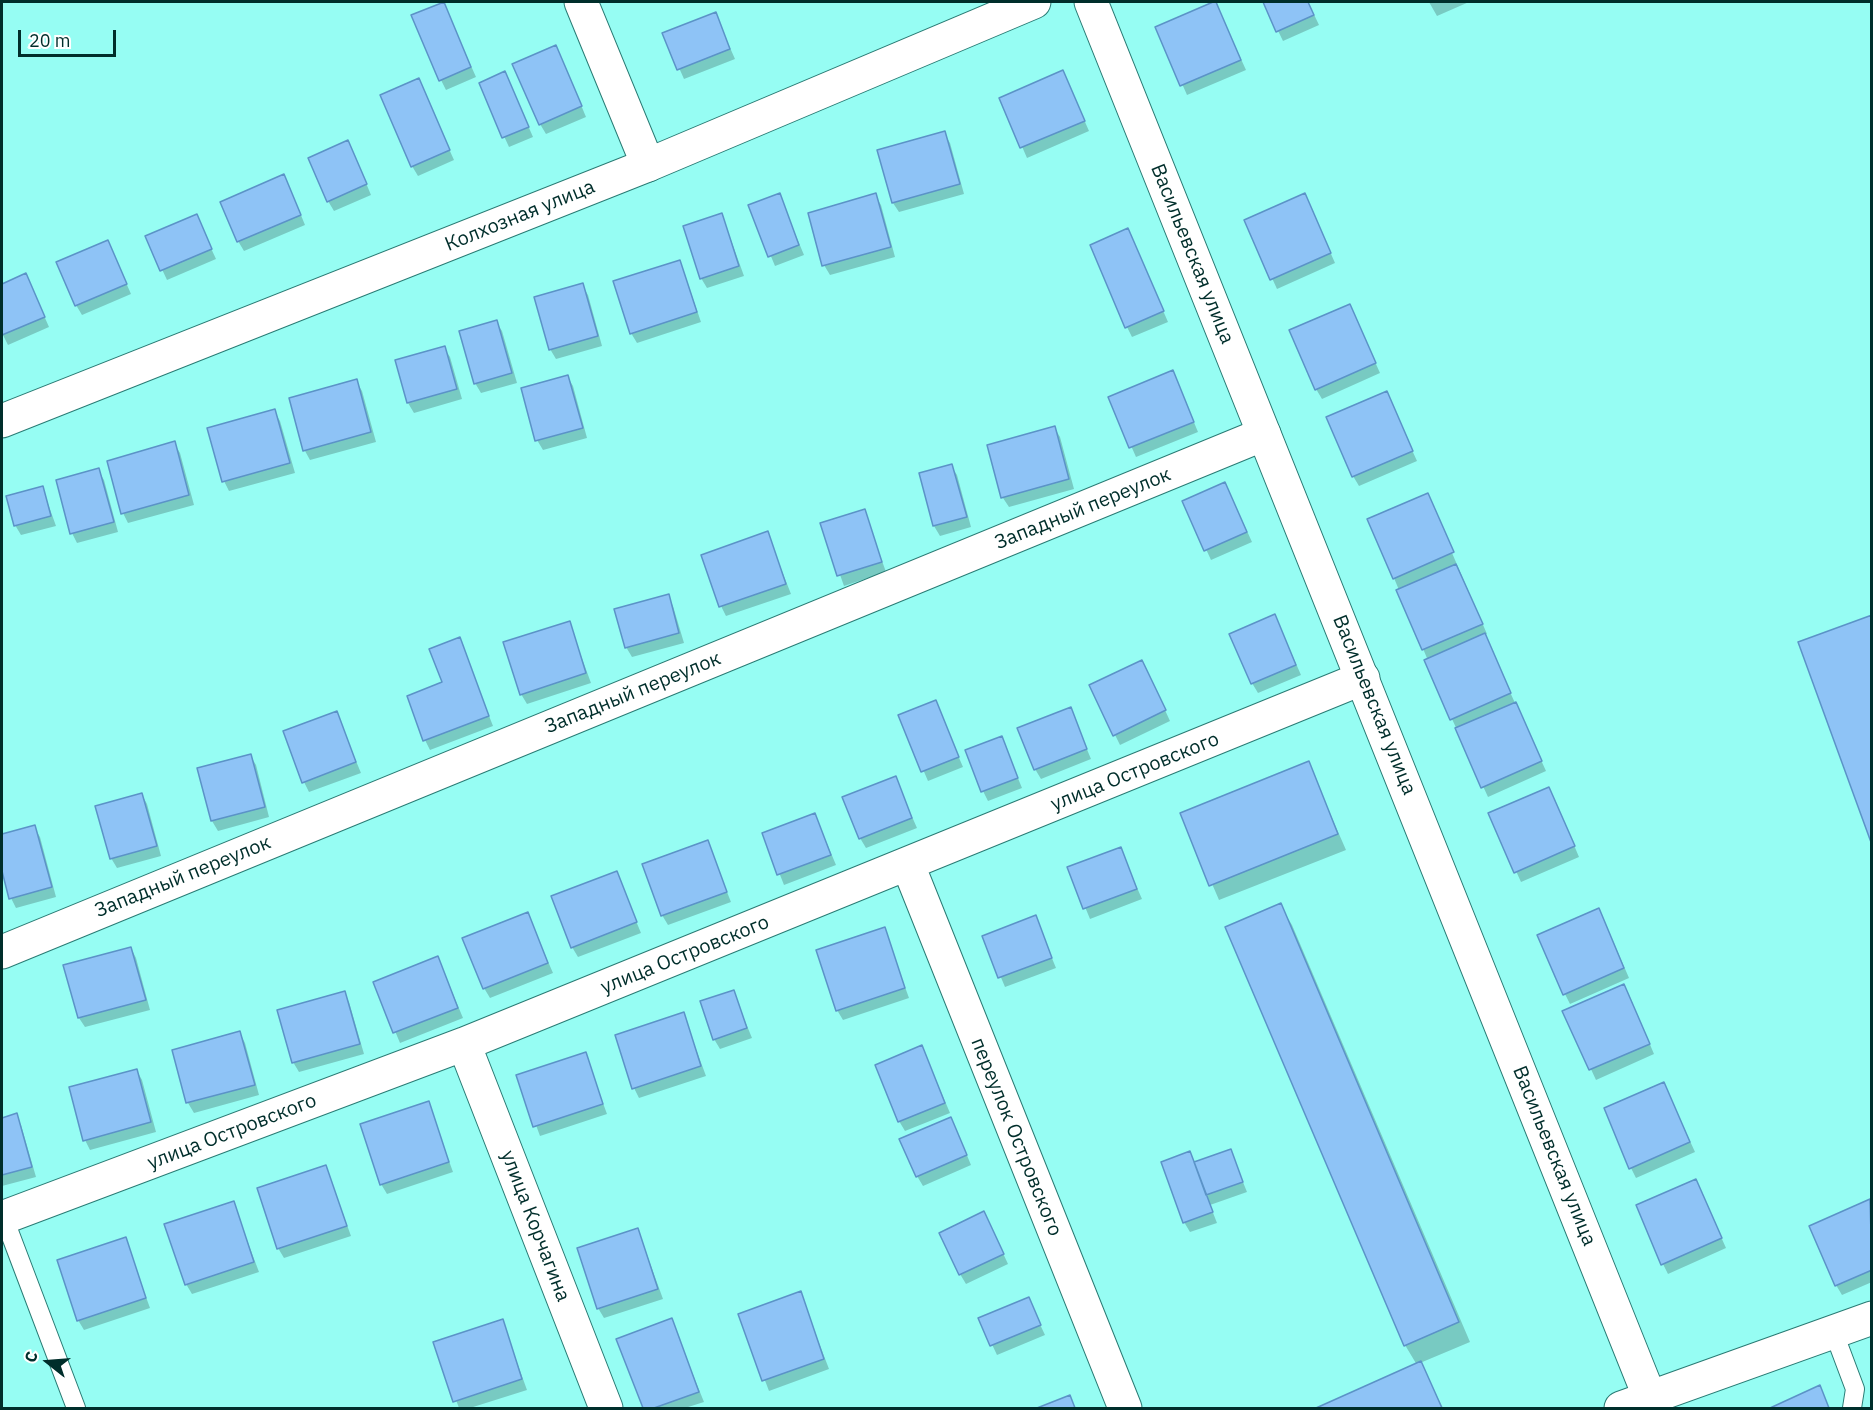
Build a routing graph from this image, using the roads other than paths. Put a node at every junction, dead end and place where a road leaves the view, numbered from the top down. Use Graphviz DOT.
graph roads {
  1 [pos="581,2"];
  2 [pos="1034,2"];
  3 [pos="1091,2"];
  4 [pos="648,165"];
  5 [pos="2,421"];
  6 [pos="1264,434"];
  7 [pos="1364,678"];
  8 [pos="908,865"];
  9 [pos="2,952"];
  10 [pos="464,1044"];
  11 [pos="3,1218"];
  12 [pos="1872,1318"];
  13 [pos="1833,1333"];
  14 [pos="1642,1405"];
  15 [pos="76,1408"];
  16 [pos="606,1408"];
  17 [pos="1125,1408"];
  18 [pos="1852,1408"];
  1 -- 4 [label="street"];
  2 -- 4 [label="street, Колхозная улица"];
  3 -- 6 [label="street, Васильевская улица"];
  4 -- 5 [label="street, Колхозная улица"];
  6 -- 7 [label="street, Васильевская улица"];
  6 -- 9 [label="street, Западный переулок"];
  7 -- 8 [label="street, улица Островского"];
  7 -- 14 [label="street, Васильевская улица"];
  8 -- 10 [label="street, улица Островского"];
  8 -- 17 [label="street, переулок Островского"];
  10 -- 11 [label="street, улица Островского"];
  10 -- 16 [label="street, улица Корчагина"];
  11 -- 15 [label="lane"];
  12 -- 13 [label="street"];
  13 -- 14 [label="street"];
  13 -- 18 [label="lane"];
}
